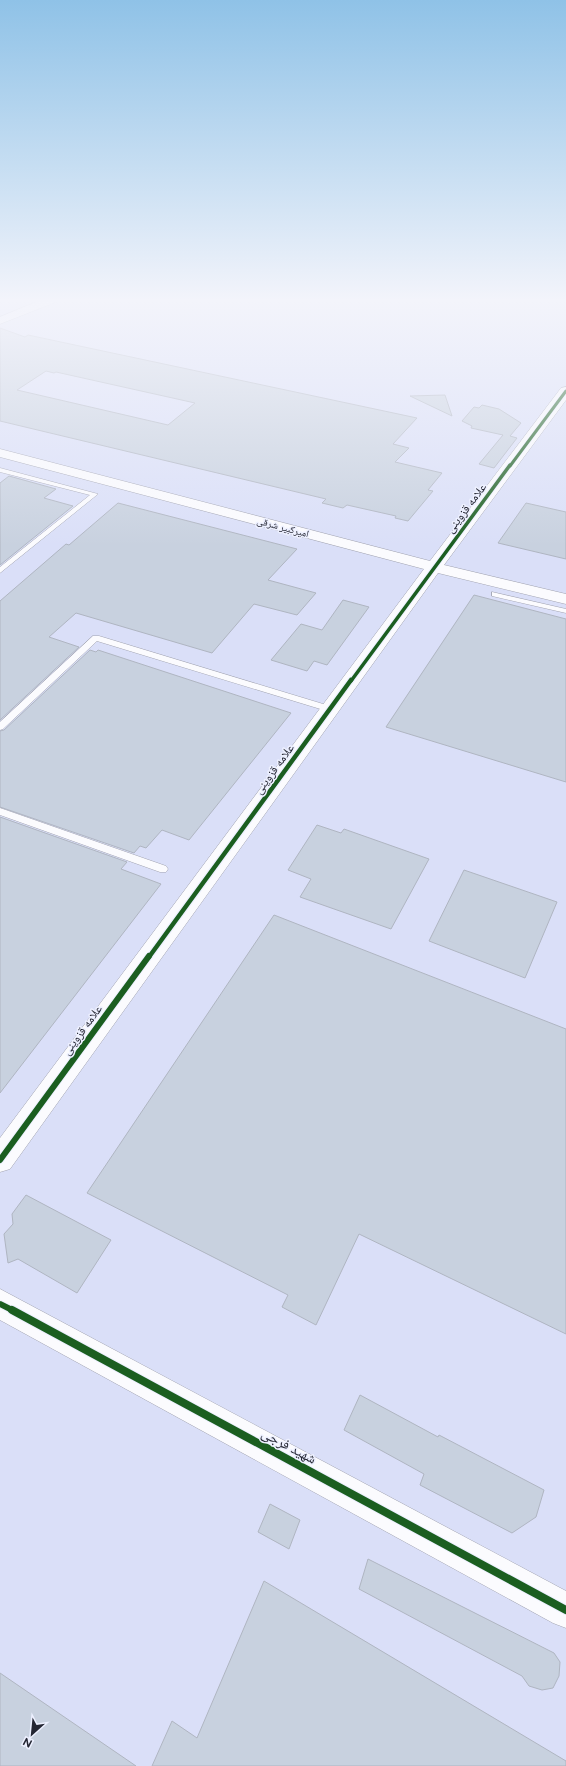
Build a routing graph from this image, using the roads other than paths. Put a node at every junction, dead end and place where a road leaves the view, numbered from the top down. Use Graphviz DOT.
graph roads {
  1 [pos="566,391"];
  2 [pos="0,453"];
  3 [pos="0,470"];
  4 [pos="434,567"];
  5 [pos="0,572"];
  6 [pos="495,594"];
  7 [pos="566,599"];
  8 [pos="566,611"];
  9 [pos="330,709"];
  10 [pos="0,727"];
  11 [pos="0,811"];
  12 [pos="163,869"];
  13 [pos="0,1160"];
  14 [pos="0,1304"];
  15 [pos="565,1604"];
  1 -- 4 [label="street, علامه قزوینی"];
  2 -- 4 [label="street, امیرکبیر شرقی"];
  3 -- 5 [label="lane"];
  4 -- 7 [label="street, امیرکبیر شرقی"];
  4 -- 9 [label="street, علامه قزوینی"];
  6 -- 8 [label="lane"];
  9 -- 10 [label="lane"];
  9 -- 13 [label="street, علامه قزوینی"];
  11 -- 12 [label="lane"];
  14 -- 15 [label="street, شهید فرجی"];
}
